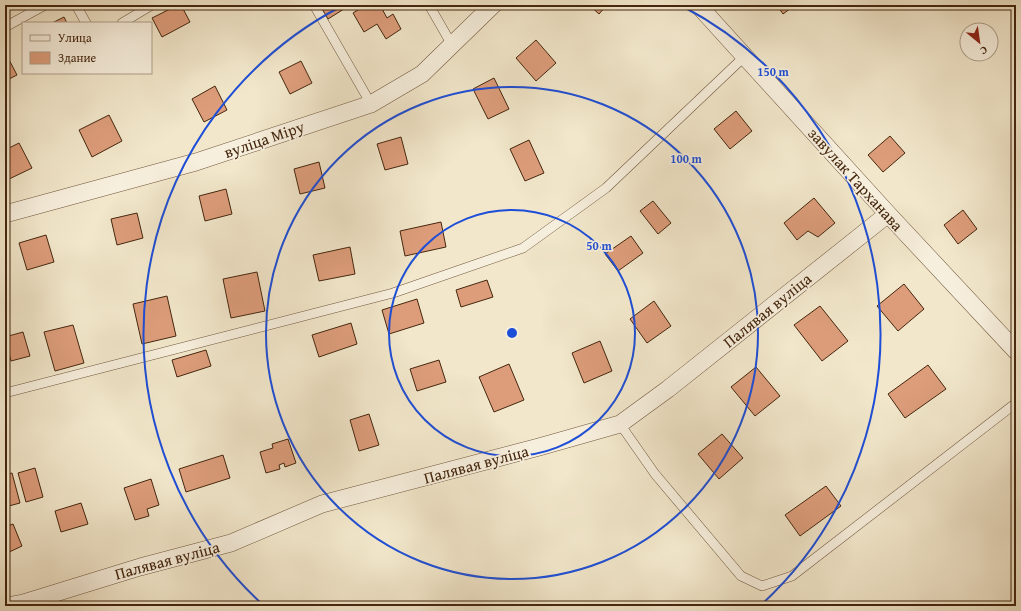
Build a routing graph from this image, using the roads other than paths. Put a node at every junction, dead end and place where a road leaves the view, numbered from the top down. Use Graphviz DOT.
graph roads {
  1 [pos="45,5"];
  2 [pos="76,5"];
  3 [pos="152,5"];
  4 [pos="314,5"];
  5 [pos="429,5"];
  6 [pos="493,5"];
  7 [pos="698,5"];
  8 [pos="85,22"];
  9 [pos="124,22"];
  10 [pos="5,27"];
  11 [pos="452,45"];
  12 [pos="745,56"];
  13 [pos="371,104"];
  14 [pos="5,214"];
  15 [pos="888,214"];
  16 [pos="1016,351"];
  17 [pos="5,393"];
  18 [pos="1016,403"];
  19 [pos="620,424"];
  20 [pos="7,606"];
  1 -- 10 [label="lane"];
  2 -- 8 [label="lane"];
  3 -- 9 [label="lane"];
  4 -- 13 [label="lane"];
  5 -- 11 [label="lane"];
  6 -- 11 [label="street, вуліца Міру"];
  7 -- 12 [label="street, завулак Тарханава"];
  11 -- 13 [label="street, вуліца Міру"];
  12 -- 15 [label="street, завулак Тарханава"];
  12 -- 17 [label="lane"];
  13 -- 14 [label="street, вуліца Міру"];
  15 -- 16 [label="street, завулак Тарханава"];
  15 -- 19 [label="street, Палявая вуліца"];
  18 -- 19 [label="lane"];
  19 -- 20 [label="street, Палявая вуліца"];
}
